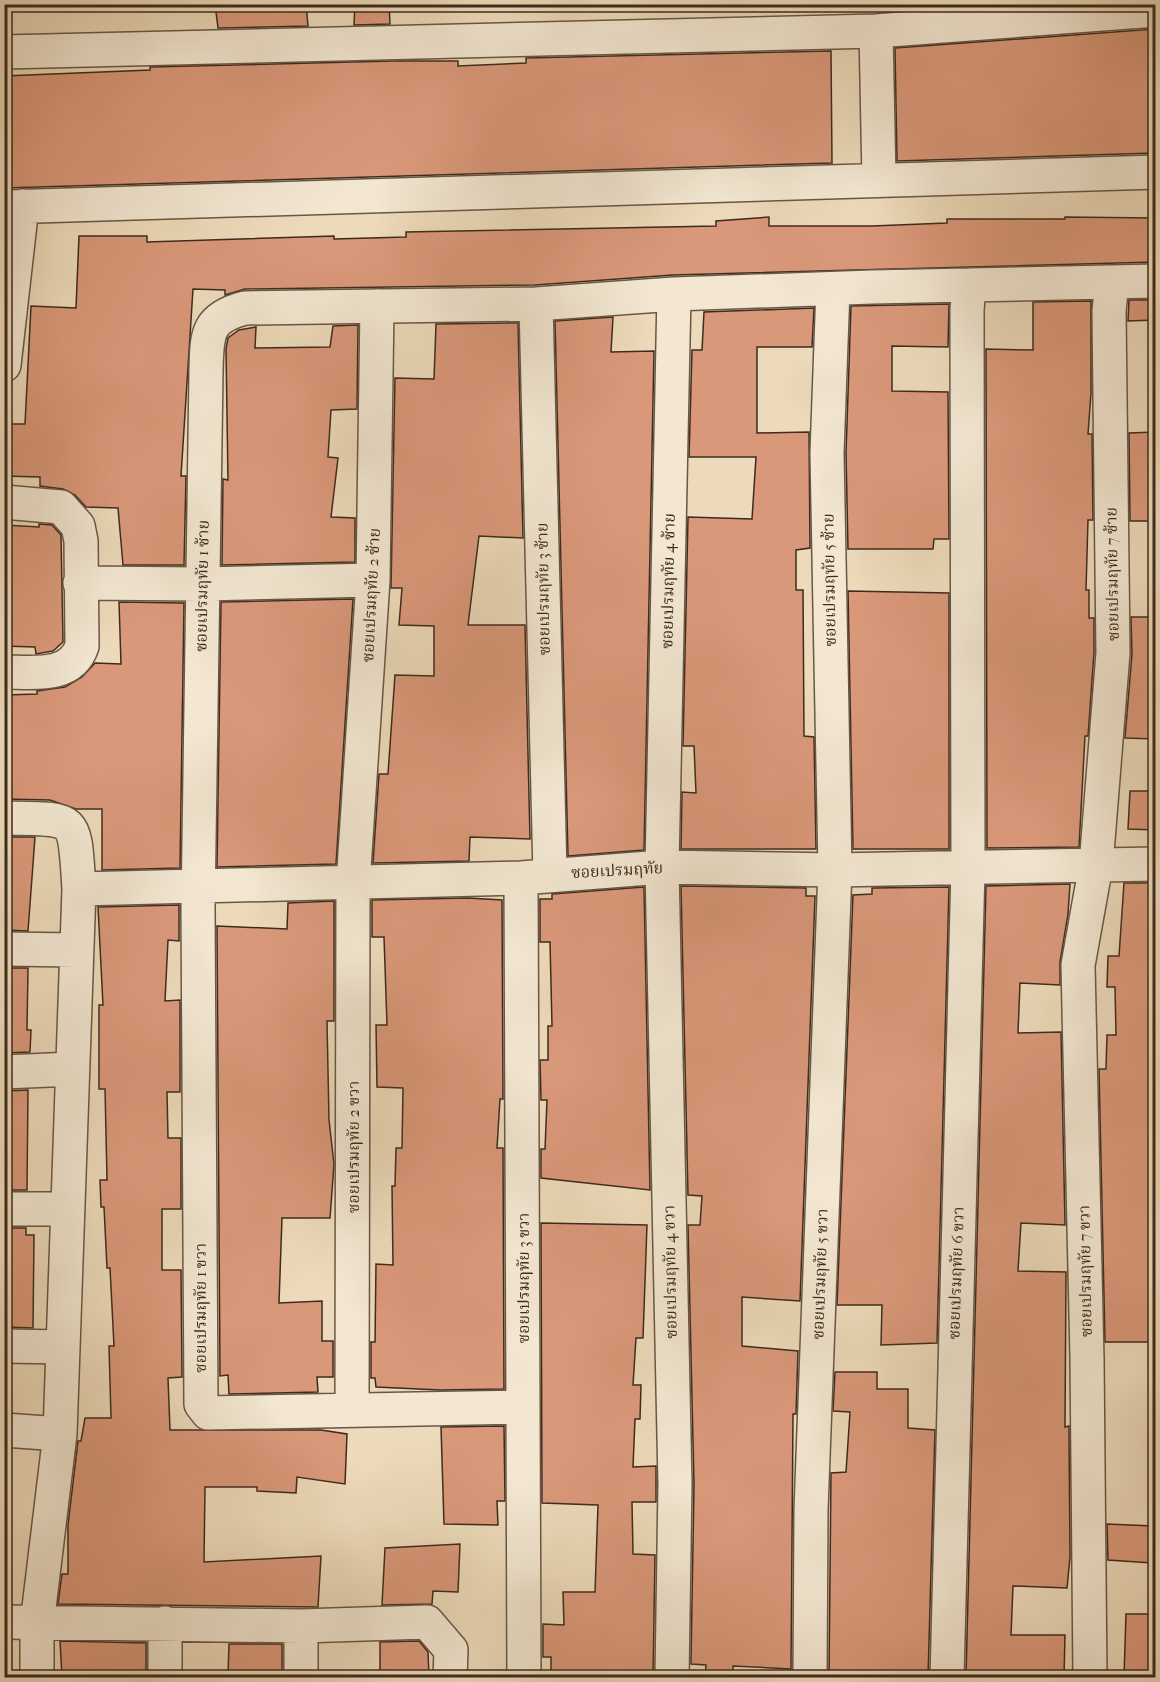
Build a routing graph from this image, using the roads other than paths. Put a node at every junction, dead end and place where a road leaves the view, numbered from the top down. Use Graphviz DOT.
graph roads {
  1 [pos="1155,10"];
  2 [pos="876,31"];
  3 [pos="4,52"];
  4 [pos="1155,172"];
  5 [pos="879,180"];
  6 [pos="13,207"];
  7 [pos="1155,281"];
  8 [pos="1112,282"];
  9 [pos="969,285"];
  10 [pos="833,289"];
  11 [pos="674,294"];
  12 [pos="536,304"];
  13 [pos="377,306"];
  14 [pos="4,365"];
  15 [pos="4,502"];
  16 [pos="374,580"];
  17 [pos="80,583"];
  18 [pos="202,584"];
  19 [pos="4,672"];
  20 [pos="4,818"];
  21 [pos="1155,864"];
  22 [pos="1096,865"];
  23 [pos="662,867"];
  24 [pos="968,868"];
  25 [pos="835,870"];
  26 [pos="535,876"];
  27 [pos="353,884"];
  28 [pos="200,885"];
  29 [pos="79,889"];
  30 [pos="4,949"];
  31 [pos="76,950"];
  32 [pos="72,1070"];
  33 [pos="4,1072"];
  34 [pos="4,1209"];
  35 [pos="68,1209"];
  36 [pos="4,1346"];
  37 [pos="63,1347"];
  38 [pos="523,1407"];
  39 [pos="352,1410"];
  40 [pos="4,1430"];
  41 [pos="60,1434"];
  42 [pos="4,1622"];
  43 [pos="165,1623"];
  44 [pos="37,1624"];
  45 [pos="301,1626"];
  46 [pos="37,1677"];
  47 [pos="165,1677"];
  48 [pos="301,1677"];
  49 [pos="450,1677"];
  50 [pos="524,1677"];
  51 [pos="672,1677"];
  52 [pos="810,1677"];
  53 [pos="947,1677"];
  54 [pos="1090,1677"];
  1 -- 2 [label="street"];
  2 -- 3 [label="street"];
  2 -- 5 [label="street"];
  4 -- 5 [label="street"];
  5 -- 6 [label="street"];
  6 -- 14 [label="street"];
  7 -- 8 [label="street"];
  8 -- 9 [label="street"];
  8 -- 22 [label="street, ซอยเปรมฤทัย 7 ซ้าย"];
  9 -- 10 [label="street"];
  9 -- 24 [label="street"];
  10 -- 11 [label="street"];
  10 -- 25 [label="street, ซอยเปรมฤทัย 5 ซ้าย"];
  11 -- 12 [label="street"];
  11 -- 23 [label="street, ซอยเปรมฤทัย 4 ซ้าย"];
  12 -- 13 [label="street"];
  12 -- 26 [label="street, ซอยเปรมฤทัย 3 ซ้าย"];
  13 -- 16 [label="street, ซอยเปรมฤทัย 2 ซ้าย"];
  13 -- 18 [label="street, ซอยเปรมฤทัย 1 ซ้าย"];
  15 -- 17 [label="street"];
  16 -- 18 [label="street"];
  16 -- 27 [label="street, ซอยเปรมฤทัย 2 ซ้าย"];
  17 -- 18 [label="street"];
  17 -- 19 [label="street"];
  18 -- 28 [label="street, ซอยเปรมฤทัย 1 ซ้าย"];
  20 -- 29 [label="street"];
  21 -- 22 [label="street, ซอยเปรมฤทัย"];
  22 -- 24 [label="street, ซอยเปรมฤทัย"];
  22 -- 54 [label="street, ซอยเปรมฤทัย 7 ขวา"];
  23 -- 25 [label="street, ซอยเปรมฤทัย"];
  23 -- 26 [label="street, ซอยเปรมฤทัย"];
  23 -- 51 [label="street, ซอยเปรมฤทัย 4 ขวา"];
  24 -- 25 [label="street, ซอยเปรมฤทัย"];
  24 -- 53 [label="street, ซอยเปรมฤทัย 6 ขวา"];
  25 -- 52 [label="street, ซอยเปรมฤทัย 5 ขวา"];
  26 -- 27 [label="street, ซอยเปรมฤทัย"];
  26 -- 38 [label="street, ซอยเปรมฤทัย 3 ขวา"];
  27 -- 28 [label="street, ซอยเปรมฤทัย"];
  27 -- 39 [label="street, ซอยเปรมฤทัย 2 ขวา"];
  28 -- 29 [label="street, ซอยเปรมฤทัย"];
  28 -- 39 [label="street, ซอยเปรมฤทัย 1 ขวา"];
  29 -- 31 [label="street"];
  30 -- 31 [label="street"];
  31 -- 32 [label="street"];
  32 -- 33 [label="street"];
  32 -- 35 [label="street"];
  34 -- 35 [label="street"];
  35 -- 37 [label="street"];
  36 -- 37 [label="street"];
  37 -- 41 [label="street"];
  38 -- 39 [label="street, ซอยเปรมฤทัย 1 ขวา"];
  38 -- 50 [label="street, ซอยเปรมฤทัย 3 ขวา"];
  40 -- 41 [label="street"];
  41 -- 44 [label="street"];
  42 -- 44 [label="street"];
  43 -- 44 [label="street"];
  43 -- 45 [label="street"];
  43 -- 47 [label="street"];
  44 -- 46 [label="street"];
  45 -- 48 [label="street"];
  45 -- 49 [label="street"];
}
